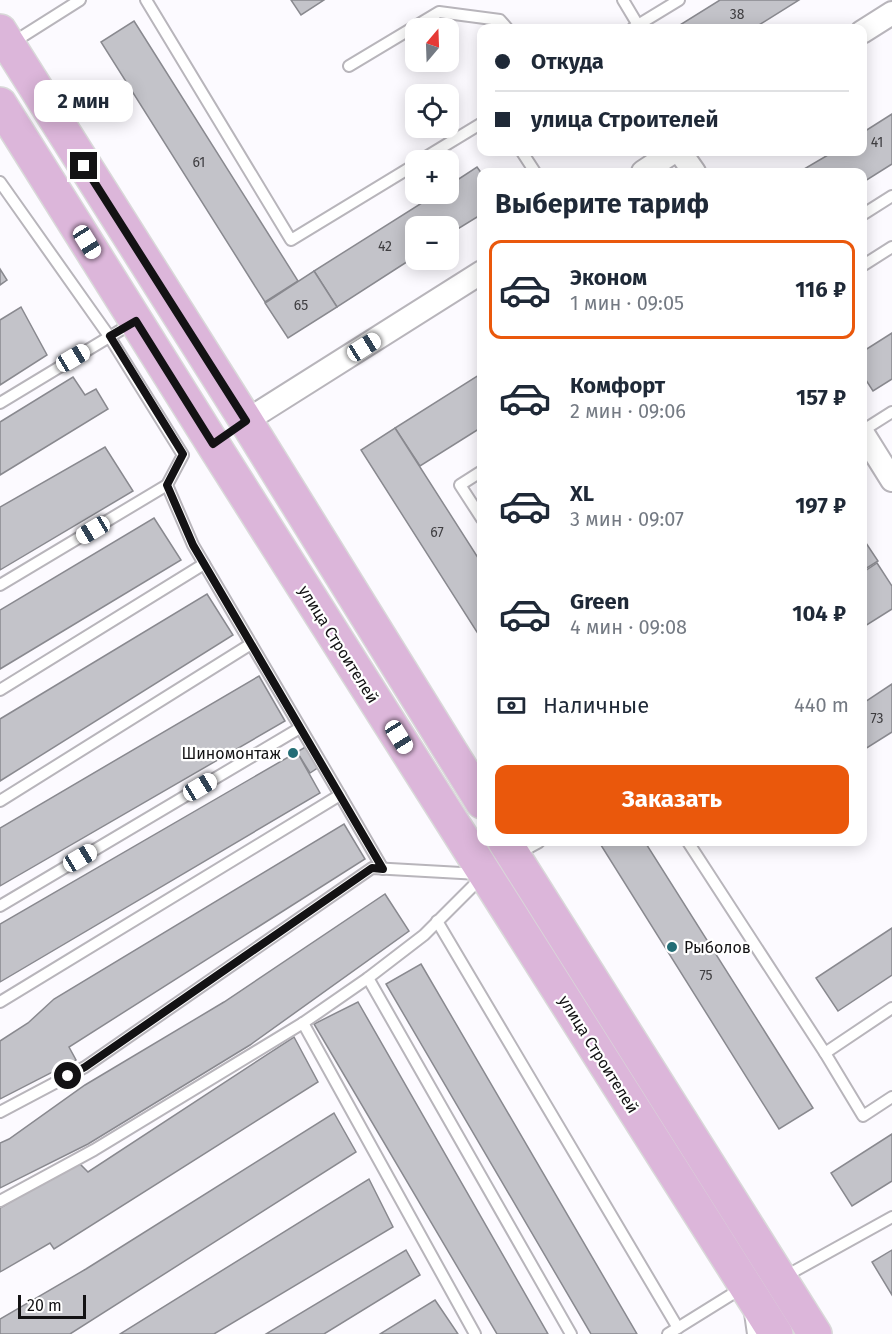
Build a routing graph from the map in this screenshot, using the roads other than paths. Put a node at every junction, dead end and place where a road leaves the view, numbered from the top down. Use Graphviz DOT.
graph roads {
  1 [pos="80,0"];
  2 [pos="146,0"];
  3 [pos="623,0"];
  4 [pos="679,0"];
  5 [pos="892,13"];
  6 [pos="504,24"];
  7 [pos="634,24"];
  8 [pos="640,24"];
  9 [pos="867,29"];
  10 [pos="4,38"];
  11 [pos="349,66"];
  12 [pos="0,104"];
  13 [pos="477,126"];
  14 [pos="437,150"];
  15 [pos="667,156"];
  16 [pos="649,168"];
  17 [pos="405,171"];
  18 [pos="0,182"];
  19 [pos="892,196"];
  20 [pos="867,212"];
  21 [pos="892,247"];
  22 [pos="867,263"];
  23 [pos="477,275"];
  24 [pos="123,329"];
  25 [pos="0,403"];
  26 [pos="892,412"];
  27 [pos="246,421"];
  28 [pos="867,428"];
  29 [pos="867,439"];
  30 [pos="213,444"];
  31 [pos="477,474"];
  32 [pos="892,480"];
  33 [pos="167,485"];
  34 [pos="477,511"];
  35 [pos="204,564"];
  36 [pos="0,585"];
  37 [pos="251,644"];
  38 [pos="0,690"];
  39 [pos="300,728"];
  40 [pos="477,794"];
  41 [pos="340,795"];
  42 [pos="0,801"];
  43 [pos="519,846"];
  44 [pos="691,846"];
  45 [pos="383,869"];
  46 [pos="485,874"];
  47 [pos="0,906"];
  48 [pos="437,921"];
  49 [pos="368,978"];
  50 [pos="0,1002"];
  51 [pos="892,1008"];
  52 [pos="303,1023"];
  53 [pos="825,1053"];
  54 [pos="892,1097"];
  55 [pos="0,1112"];
  56 [pos="0,1201"];
  57 [pos="892,1217"];
  58 [pos="780,1280"];
  59 [pos="746,1285"];
  60 [pos="673,1331"];
  61 [pos="475,1334"];
  62 [pos="572,1334"];
  63 [pos="753,1334"];
  64 [pos="777,1334"];
  65 [pos="814,1334"];
  1 -- 10 [label="lane"];
  2 -- 17 [label="lane"];
  3 -- 7 [label="lane"];
  4 -- 8 [label="lane"];
  5 -- 9 [label="street"];
  6 -- 11 [label="lane"];
  10 -- 27 [label="main road"];
  12 -- 24 [label="main road, улица Строителей"];
  13 -- 14 [label="lane"];
  15 -- 16 [label="street"];
  18 -- 24 [label="lane"];
  19 -- 20 [label="lane"];
  21 -- 22 [label="lane"];
  23 -- 27 [label="street"];
  24 -- 25 [label="lane"];
  24 -- 30 [label="main road, улица Строителей"];
  24 -- 33 [label="lane"];
  26 -- 28 [label="lane"];
  27 -- 30 [label="main road"];
  27 -- 40 [label="main road"];
  29 -- 32 [label="street"];
  30 -- 46 [label="main road, улица Строителей"];
  31 -- 34 [label="lane"];
  33 -- 35 [label="lane"];
  33 -- 36 [label="lane"];
  35 -- 37 [label="lane"];
  35 -- 38 [label="lane"];
  37 -- 39 [label="lane"];
  37 -- 42 [label="lane"];
  39 -- 41 [label="lane"];
  39 -- 47 [label="lane"];
  41 -- 45 [label="lane"];
  41 -- 50 [label="lane"];
  43 -- 46 [label="main road"];
  43 -- 58 [label="main road, улица Строителей"];
  44 -- 53 [label="lane"];
  45 -- 46 [label="lane"];
  45 -- 55 [label="lane"];
  46 -- 48 [label="lane"];
  46 -- 59 [label="main road, улица Строителей"];
  48 -- 49 [label="lane"];
  48 -- 60 [label="lane"];
  49 -- 52 [label="lane"];
  49 -- 62 [label="lane"];
  51 -- 53 [label="lane"];
  52 -- 56 [label="lane"];
  52 -- 61 [label="lane"];
  53 -- 54 [label="lane"];
  57 -- 58 [label="lane"];
  58 -- 65 [label="main road, улица Строителей"];
  59 -- 60 [label="lane"];
  59 -- 63 [label="lane"];
  59 -- 64 [label="main road, улица Строителей"];
}
